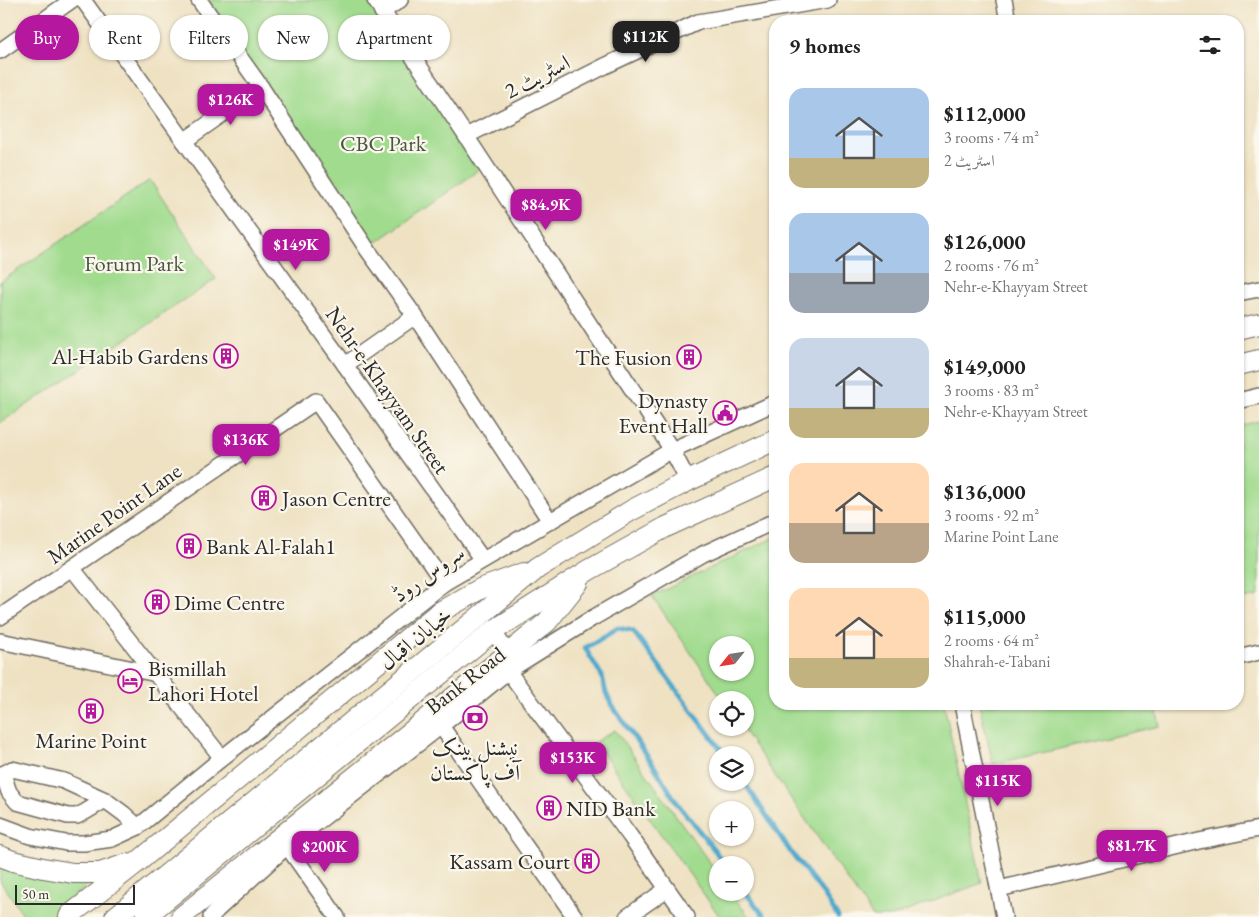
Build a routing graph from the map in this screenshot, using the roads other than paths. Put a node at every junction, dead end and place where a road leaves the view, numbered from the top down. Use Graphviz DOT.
graph roads {
  1 [pos="72,0"];
  2 [pos="84,0"];
  3 [pos="400,0"];
  4 [pos="828,0"];
  5 [pos="1004,0"];
  6 [pos="204,2"];
  7 [pos="378,6"];
  8 [pos="1007,15"];
  9 [pos="0,52"];
  10 [pos="261,87"];
  11 [pos="466,136"];
  12 [pos="184,141"];
  13 [pos="1259,289"];
  14 [pos="1244,292"];
  15 [pos="415,316"];
  16 [pos="1259,324"];
  17 [pos="1244,328"];
  18 [pos="1259,360"];
  19 [pos="344,364"];
  20 [pos="1244,364"];
  21 [pos="1259,396"];
  22 [pos="1244,400"];
  23 [pos="769,405"];
  24 [pos="769,443"];
  25 [pos="672,450"];
  26 [pos="769,480"];
  27 [pos="688,481"];
  28 [pos="550,521"];
  29 [pos="769,523"];
  30 [pos="483,560"];
  31 [pos="72,568"];
  32 [pos="538,568"];
  33 [pos="589,570"];
  34 [pos="444,583"];
  35 [pos="0,617"];
  36 [pos="493,631"];
  37 [pos="0,641"];
  38 [pos="1259,652"];
  39 [pos="1244,656"];
  40 [pos="508,662"];
  41 [pos="157,674"];
  42 [pos="963,710"];
  43 [pos="441,726"];
  44 [pos="222,758"];
  45 [pos="2,774"];
  46 [pos="104,800"];
  47 [pos="0,825"];
  48 [pos="138,827"];
  49 [pos="1259,829"];
  50 [pos="287,846"];
  51 [pos="0,856"];
  52 [pos="139,860"];
  53 [pos="667,889"];
  54 [pos="999,889"];
  55 [pos="217,915"];
  56 [pos="69,917"];
  57 [pos="115,917"];
  58 [pos="144,917"];
  59 [pos="181,917"];
  60 [pos="337,917"];
  61 [pos="575,917"];
  62 [pos="627,917"];
  63 [pos="687,917"];
  64 [pos="1004,917"];
  1 -- 9 [label="street"];
  2 -- 12 [label="street, Nehr-e-Khayyam Street"];
  3 -- 7 [label="street"];
  4 -- 11 [label="street, اسٹریٹ 2"];
  5 -- 8 [label="street"];
  6 -- 10 [label="street"];
  7 -- 11 [label="street"];
  10 -- 12 [label="street"];
  10 -- 15 [label="street"];
  11 -- 25 [label="street"];
  12 -- 19 [label="street, Nehr-e-Khayyam Street"];
  13 -- 14 [label="street"];
  15 -- 19 [label="street"];
  15 -- 28 [label="street"];
  16 -- 17 [label="main road"];
  18 -- 20 [label="main road"];
  19 -- 30 [label="street, Nehr-e-Khayyam Street"];
  21 -- 22 [label="street"];
  23 -- 25 [label="street, سروس روڈ"];
  24 -- 27 [label="main road, خیابان اقبال"];
  25 -- 27 [label="street"];
  25 -- 28 [label="street, سروس روڈ"];
  26 -- 33 [label="main road, خیابان اقبال"];
  27 -- 32 [label="main road, خیابان اقبال"];
  28 -- 30 [label="street, سروس روڈ"];
  29 -- 40 [label="street, Bank Road"];
  30 -- 34 [label="street, سروس روڈ"];
  31 -- 34 [label="street, Marine Point Lane"];
  31 -- 35 [label="street, Marine Point Lane"];
  31 -- 41 [label="street"];
  32 -- 52 [label="main road"];
  32 -- 57 [label="main road, خیابان اقبال"];
  33 -- 36 [label="main road, خیابان اقبال"];
  33 -- 40 [label="main road"];
  34 -- 44 [label="street, سروس روڈ"];
  36 -- 40 [label="street"];
  36 -- 58 [label="main road, خیابان اقبال"];
  37 -- 41 [label="street"];
  38 -- 39 [label="street"];
  40 -- 43 [label="street, Bank Road"];
  40 -- 53 [label="street"];
  40 -- 59 [label="main road"];
  41 -- 44 [label="street"];
  42 -- 54 [label="street"];
  43 -- 50 [label="street, Bank Road"];
  43 -- 61 [label="street"];
  44 -- 48 [label="street, سروس روڈ"];
  45 -- 46 [label="street"];
  45 -- 46 [label="street"];
  46 -- 48 [label="street"];
  47 -- 48 [label="street, سروس روڈ"];
  49 -- 54 [label="street"];
  50 -- 55 [label="street, Bank Road"];
  50 -- 60 [label="street"];
  51 -- 52 [label="main road"];
  52 -- 56 [label="main road"];
  53 -- 62 [label="street"];
  53 -- 63 [label="street"];
  54 -- 64 [label="street"];
}
